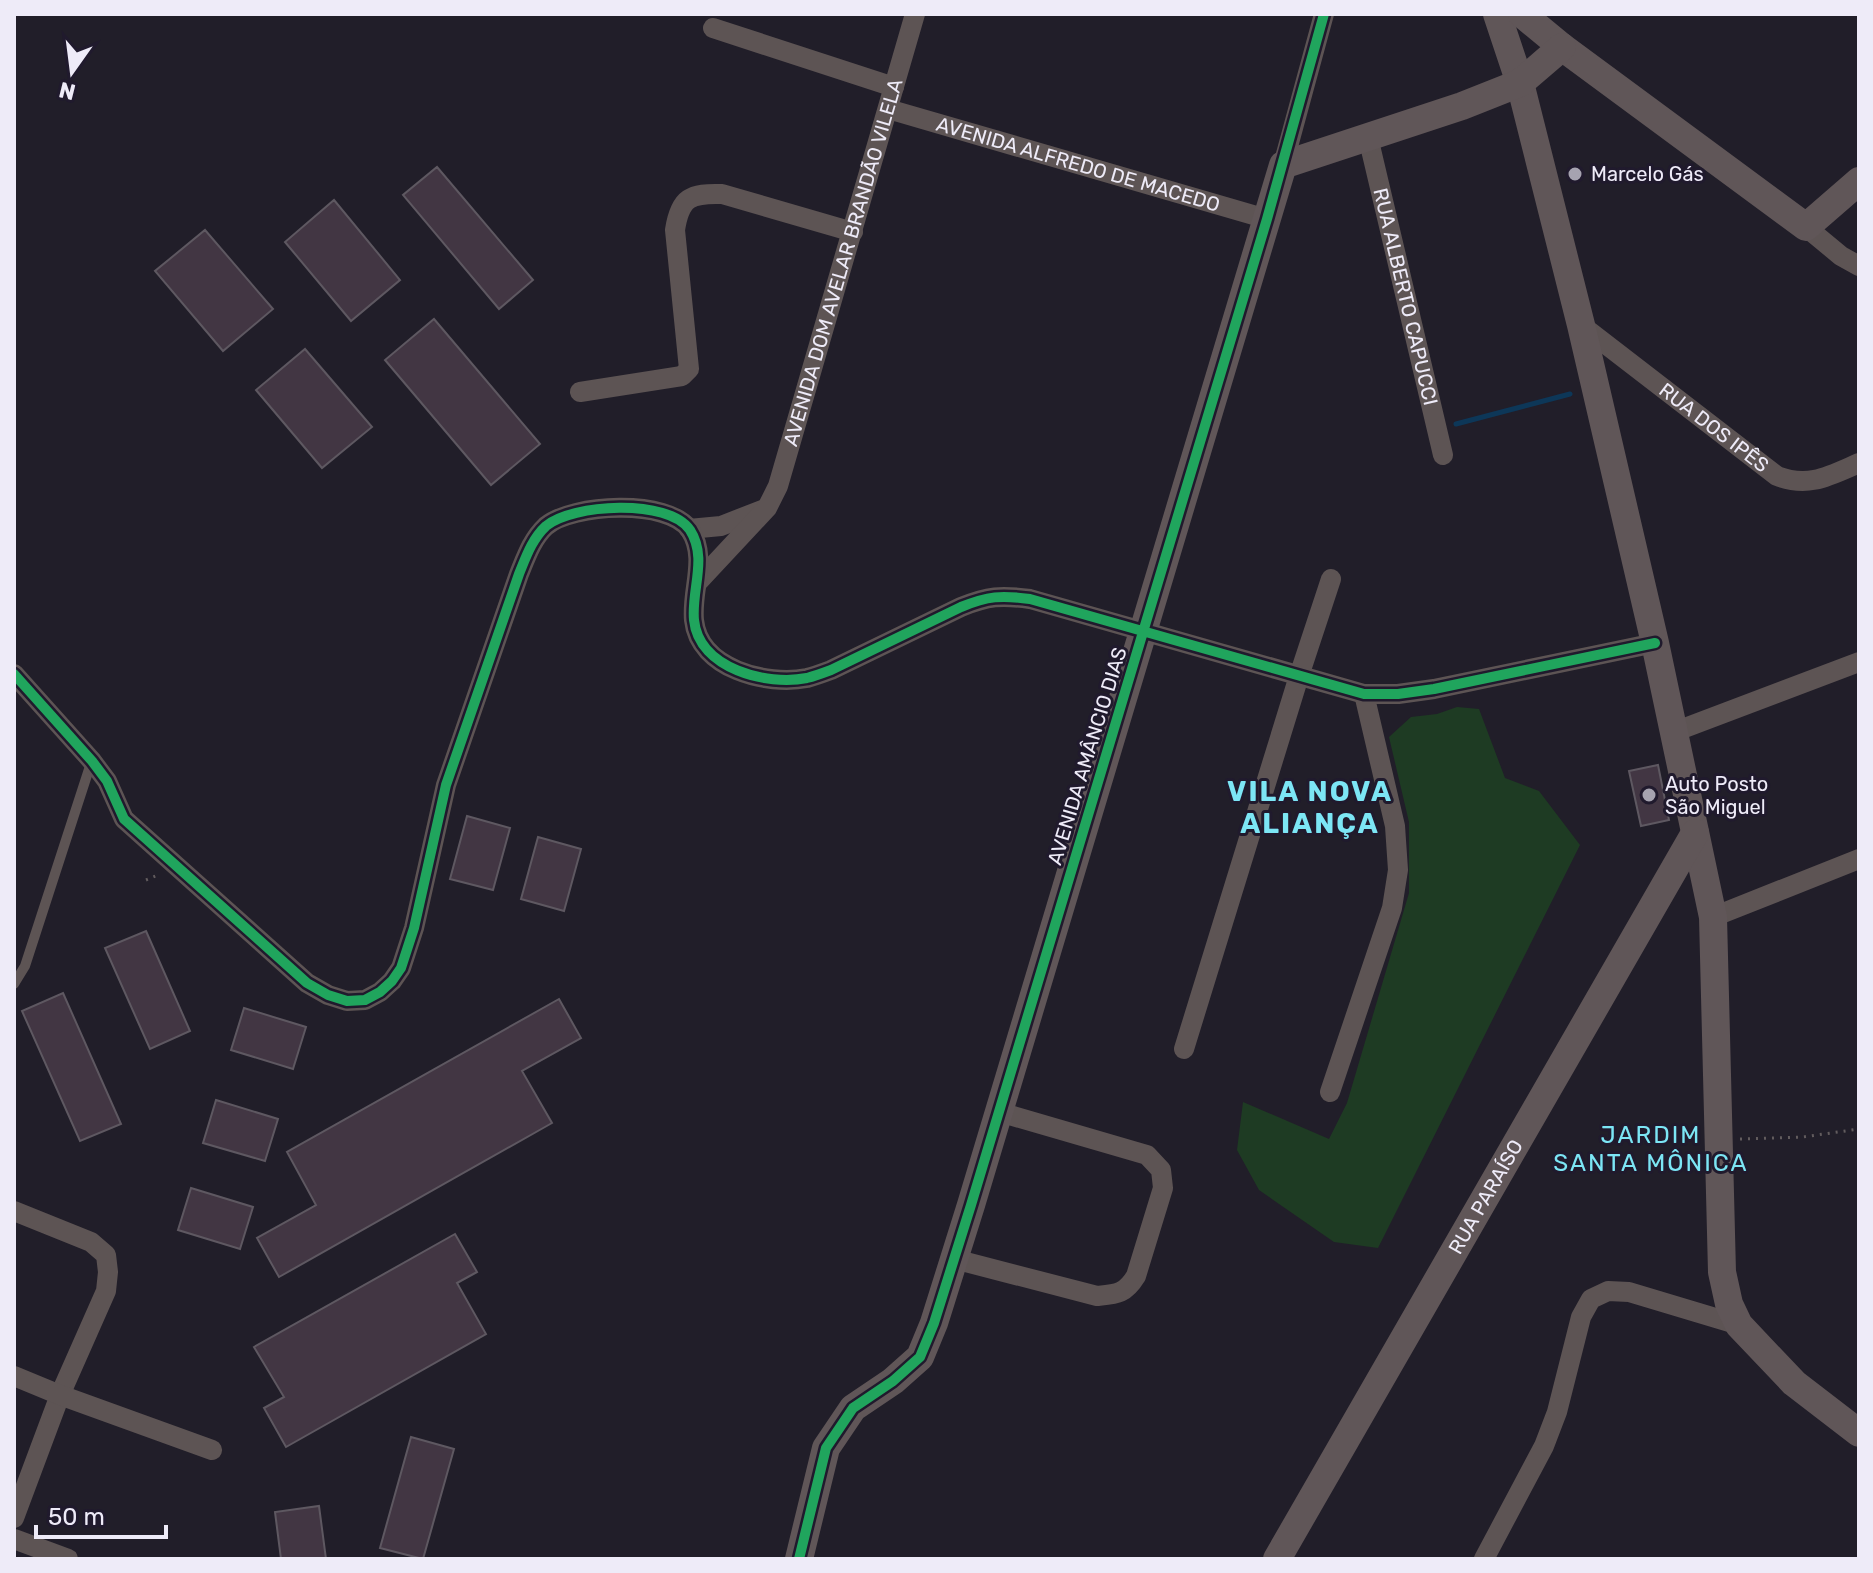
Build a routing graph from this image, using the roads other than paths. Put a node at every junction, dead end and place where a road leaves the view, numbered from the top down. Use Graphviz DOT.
graph roads {
  1 [pos="915,14"];
  2 [pos="1324,14"];
  3 [pos="1497,14"];
  4 [pos="1522,14"];
  5 [pos="713,28"];
  6 [pos="1562,47"];
  7 [pos="1520,83"];
  8 [pos="894,87"];
  9 [pos="888,109"];
  10 [pos="1368,137"];
  11 [pos="1283,165"];
  12 [pos="1859,181"];
  13 [pos="1267,219"];
  14 [pos="1806,227"];
  15 [pos="853,232"];
  16 [pos="1859,266"];
  17 [pos="1581,325"];
  18 [pos="580,392"];
  19 [pos="1443,455"];
  20 [pos="1859,463"];
  21 [pos="767,508"];
  22 [pos="689,529"];
  23 [pos="1331,579"];
  24 [pos="697,583"];
  25 [pos="1143,631"];
  26 [pos="1655,643"];
  27 [pos="1859,662"];
  28 [pos="14,674"];
  29 [pos="1299,676"];
  30 [pos="1364,694"];
  31 [pos="1674,732"];
  32 [pos="92,761"];
  33 [pos="1695,833"];
  34 [pos="1859,859"];
  35 [pos="1713,917"];
  36 [pos="14,984"];
  37 [pos="1184,1049"];
  38 [pos="1330,1092"];
  39 [pos="999,1112"];
  40 [pos="14,1211"];
  41 [pos="954,1259"];
  42 [pos="1739,1325"];
  43 [pos="14,1376"];
  44 [pos="60,1395"];
  45 [pos="1859,1433"];
  46 [pos="212,1450"];
  47 [pos="14,1518"];
  48 [pos="14,1539"];
  49 [pos="68,1559"];
  50 [pos="799,1559"];
  51 [pos="1277,1559"];
  52 [pos="1484,1559"];
  1 -- 8 [label="street, AVENIDA DOM AVELAR BRANDÃO VILELA"];
  2 -- 11 [label="street, AVENIDA AMÂNCIO DIAS"];
  3 -- 7 [label="street"];
  4 -- 6 [label="street"];
  5 -- 8 [label="street"];
  6 -- 7 [label="street"];
  6 -- 14 [label="street"];
  7 -- 10 [label="street"];
  7 -- 17 [label="street"];
  8 -- 9 [label="street, AVENIDA DOM AVELAR BRANDÃO VILELA"];
  9 -- 13 [label="street, AVENIDA ALFREDO DE MACEDO"];
  9 -- 15 [label="street, AVENIDA DOM AVELAR BRANDÃO VILELA"];
  10 -- 11 [label="street"];
  10 -- 19 [label="street, RUA ALBERTO CAPUCCI"];
  11 -- 13 [label="street, AVENIDA AMÂNCIO DIAS"];
  12 -- 14 [label="street"];
  13 -- 25 [label="street, AVENIDA AMÂNCIO DIAS"];
  14 -- 16 [label="street"];
  15 -- 18 [label="street"];
  15 -- 21 [label="street, AVENIDA DOM AVELAR BRANDÃO VILELA"];
  17 -- 20 [label="street, RUA DOS IPÊS"];
  17 -- 26 [label="street"];
  21 -- 22 [label="street"];
  21 -- 24 [label="street, AVENIDA DOM AVELAR BRANDÃO VILELA"];
  22 -- 24 [label="street"];
  22 -- 32 [label="street"];
  23 -- 29 [label="street"];
  24 -- 25 [label="street"];
  25 -- 29 [label="street"];
  25 -- 39 [label="street, AVENIDA AMÂNCIO DIAS"];
  26 -- 30 [label="street"];
  26 -- 31 [label="street"];
  27 -- 31 [label="street"];
  28 -- 32 [label="street"];
  29 -- 30 [label="street"];
  29 -- 37 [label="street"];
  30 -- 38 [label="street"];
  31 -- 33 [label="street"];
  32 -- 36 [label="lane"];
  33 -- 35 [label="street"];
  33 -- 51 [label="street, RUA PARAÍSO"];
  34 -- 35 [label="street"];
  35 -- 42 [label="street"];
  39 -- 41 [label="street, AVENIDA AMÂNCIO DIAS"];
  39 -- 41 [label="street"];
  40 -- 44 [label="street"];
  41 -- 50 [label="street, AVENIDA AMÂNCIO DIAS"];
  42 -- 45 [label="street"];
  42 -- 52 [label="street"];
  43 -- 44 [label="street"];
  44 -- 46 [label="street"];
  44 -- 47 [label="street"];
  48 -- 49 [label="street"];
}
